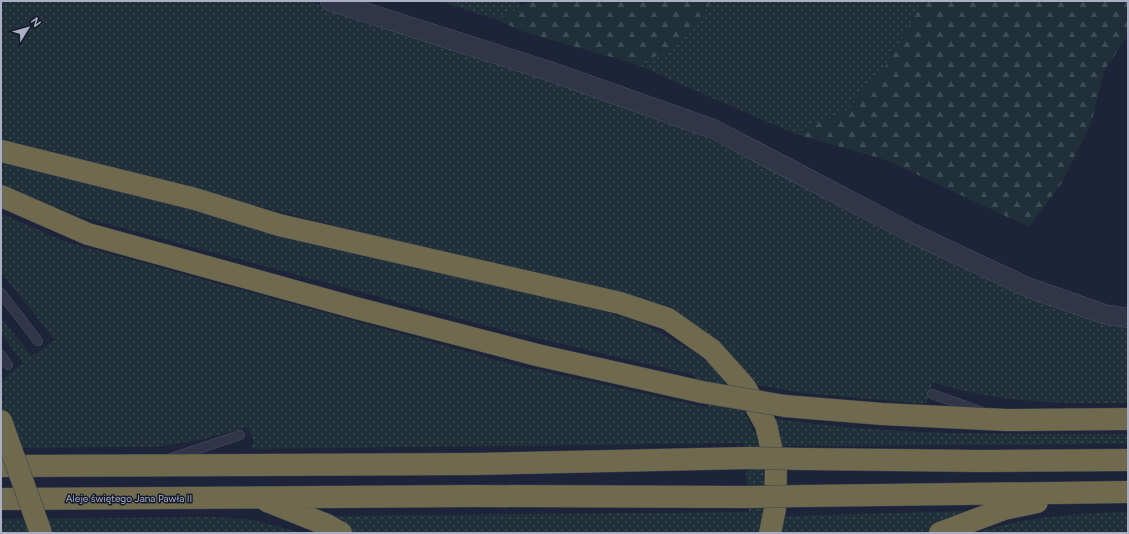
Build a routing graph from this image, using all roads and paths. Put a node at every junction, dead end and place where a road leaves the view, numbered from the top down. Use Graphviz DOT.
graph roads {
  1 [pos="330,1"];
  2 [pos="1,151"];
  3 [pos="1,196"];
  4 [pos="1,293"];
  5 [pos="1128,318"];
  6 [pos="38,341"];
  7 [pos="1,355"];
  8 [pos="8,365"];
  9 [pos="932,394"];
  10 [pos="1128,419"];
  11 [pos="1006,420"];
  12 [pos="1,421"];
  13 [pos="240,435"];
  14 [pos="1128,460"];
  15 [pos="149,465"];
  16 [pos="1,466"];
  17 [pos="1128,492"];
  18 [pos="1075,493"];
  19 [pos="256,497"];
  20 [pos="1,499"];
  21 [pos="41,533"];
  22 [pos="341,533"];
  23 [pos="770,533"];
  24 [pos="940,533"];
  1 -- 5 [label="street"];
  2 -- 23 [label="highway"];
  3 -- 11 [label="highway, bridge"];
  4 -- 6 [label="lane"];
  7 -- 8 [label="lane"];
  9 -- 11 [label="lane"];
  10 -- 11 [label="highway"];
  12 -- 21 [label="highway, bridge"];
  13 -- 15 [label="lane"];
  14 -- 15 [label="highway, bridge"];
  15 -- 16 [label="highway"];
  17 -- 18 [label="highway"];
  18 -- 19 [label="highway, Aleje świętego Jana Pawła II, bridge"];
  18 -- 24 [label="highway"];
  19 -- 20 [label="highway, Aleje świętego Jana Pawła II"];
  19 -- 22 [label="highway"];
}
